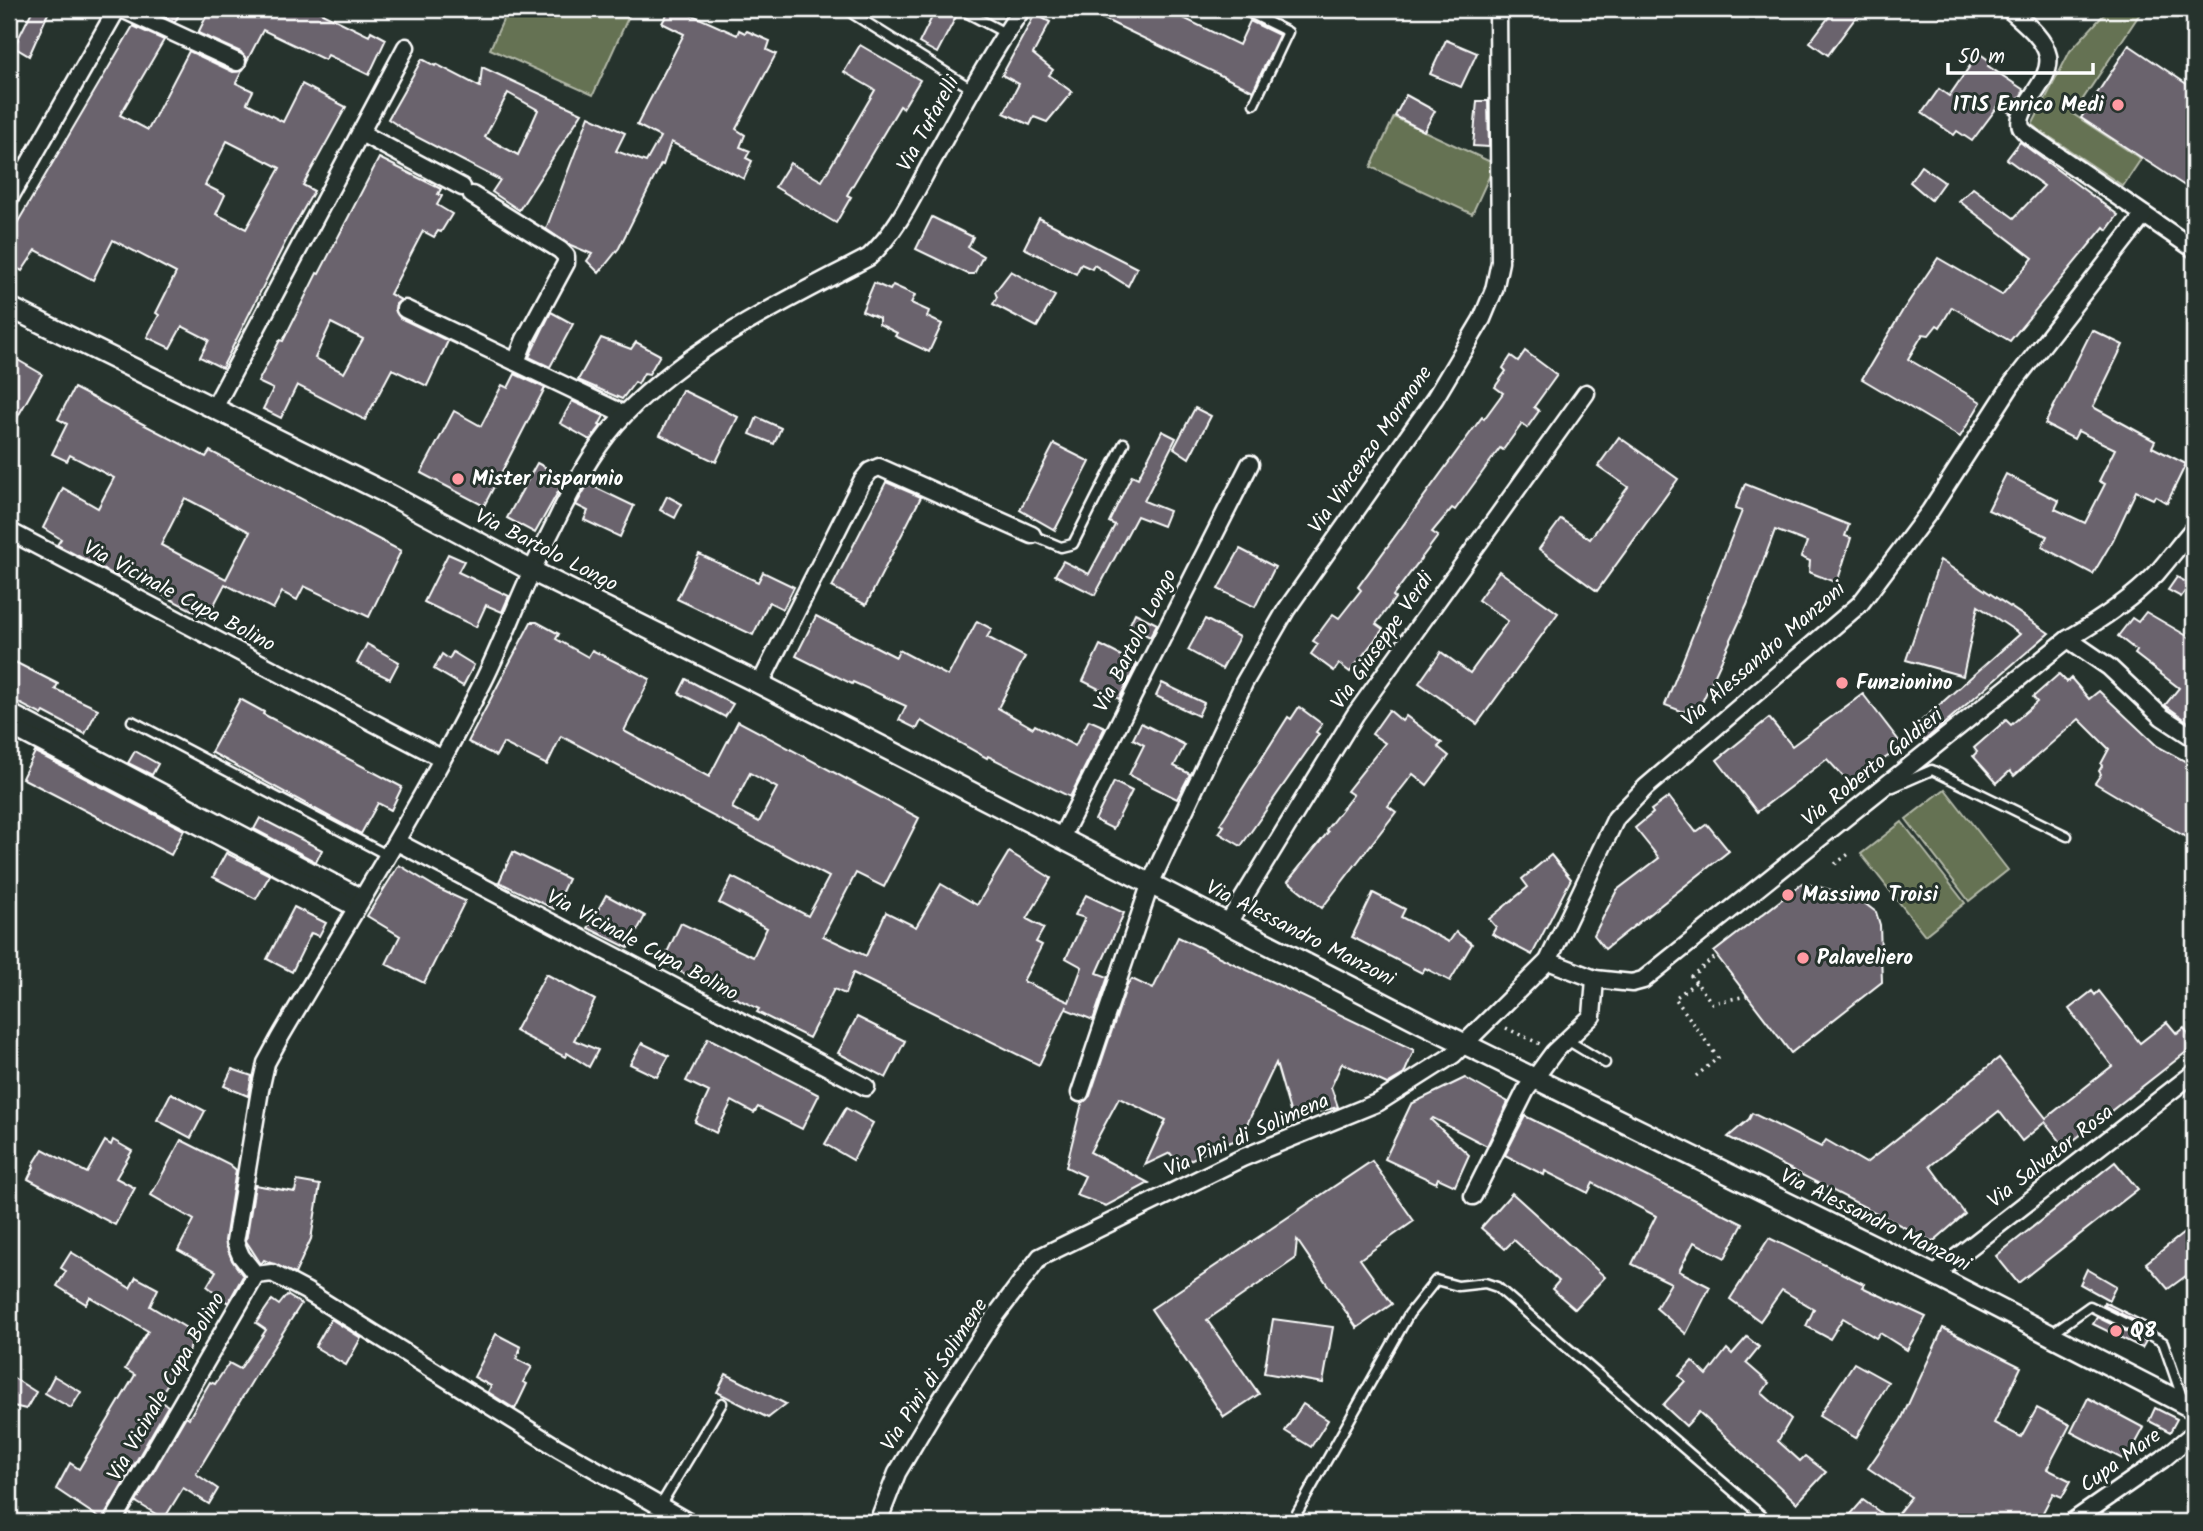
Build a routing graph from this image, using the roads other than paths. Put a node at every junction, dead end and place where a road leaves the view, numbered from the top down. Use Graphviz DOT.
graph roads {
  1 [pos="119,9"];
  2 [pos="856,9"];
  3 [pos="960,9"];
  4 [pos="1022,9"];
  5 [pos="1242,9"];
  6 [pos="1497,9"];
  7 [pos="2009,9"];
  8 [pos="1005,33"];
  9 [pos="406,47"];
  10 [pos="237,62"];
  11 [pos="972,89"];
  12 [pos="1254,103"];
  13 [pos="361,133"];
  14 [pos="9,199"];
  15 [pos="2144,215"];
  16 [pos="2194,249"];
  17 [pos="9,307"];
  18 [pos="405,309"];
  19 [pos="516,362"];
  20 [pos="1586,393"];
  21 [pos="214,408"];
  22 [pos="624,414"];
  23 [pos="1124,443"];
  24 [pos="1250,464"];
  25 [pos="2194,528"];
  26 [pos="9,531"];
  27 [pos="1032,535"];
  28 [pos="532,571"];
  29 [pos="2068,639"];
  30 [pos="760,684"];
  31 [pos="9,712"];
  32 [pos="132,721"];
  33 [pos="9,726"];
  34 [pos="2194,738"];
  35 [pos="442,758"];
  36 [pos="1871,796"];
  37 [pos="2067,836"];
  38 [pos="1061,838"];
  39 [pos="397,842"];
  40 [pos="387,855"];
  41 [pos="1150,883"];
  42 [pos="359,903"];
  43 [pos="1228,923"];
  44 [pos="1548,961"];
  45 [pos="1595,979"];
  46 [pos="1567,1040"];
  47 [pos="1466,1044"];
  48 [pos="1605,1063"];
  49 [pos="2194,1073"];
  50 [pos="1535,1078"];
  51 [pos="866,1087"];
  52 [pos="1080,1093"];
  53 [pos="1473,1196"];
  54 [pos="1040,1258"];
  55 [pos="256,1275"];
  56 [pos="1934,1275"];
  57 [pos="2050,1335"];
  58 [pos="722,1403"];
  59 [pos="2189,1406"];
  60 [pos="2194,1433"];
  61 [pos="660,1506"];
  62 [pos="114,1520"];
  63 [pos="688,1522"];
  64 [pos="878,1522"];
  65 [pos="1292,1522"];
  66 [pos="1769,1522"];
  67 [pos="2072,1522"];
  1 -- 10 [label="street"];
  1 -- 14 [label="street"];
  2 -- 11 [label="lane"];
  3 -- 8 [label="lane"];
  4 -- 8 [label="street, Via Tufarelli"];
  5 -- 12 [label="lane"];
  6 -- 41 [label="street, Via Vincenzo Mormone"];
  7 -- 15 [label="street"];
  8 -- 11 [label="street, Via Tufarelli"];
  9 -- 13 [label="street"];
  11 -- 22 [label="street, Via Tufarelli"];
  13 -- 19 [label="street"];
  13 -- 21 [label="street"];
  15 -- 16 [label="street"];
  15 -- 44 [label="street, Via Alessandro Manzoni"];
  17 -- 21 [label="street, Via Bartolo Longo"];
  18 -- 19 [label="street"];
  19 -- 22 [label="street"];
  20 -- 43 [label="street, Via Giuseppe Verdi"];
  21 -- 28 [label="street, Via Bartolo Longo"];
  22 -- 28 [label="street"];
  23 -- 27 [label="lane"];
  24 -- 38 [label="street, Via Bartolo Longo"];
  25 -- 29 [label="street, Via Roberto Galdieri"];
  26 -- 35 [label="street, Via Vicinale Cupa Bolino"];
  27 -- 30 [label="street"];
  28 -- 30 [label="street, Via Bartolo Longo"];
  28 -- 35 [label="street"];
  29 -- 34 [label="street"];
  29 -- 36 [label="street, Via Roberto Galdieri"];
  30 -- 38 [label="street, Via Bartolo Longo"];
  31 -- 42 [label="street"];
  32 -- 40 [label="lane"];
  33 -- 42 [label="street"];
  35 -- 39 [label="street"];
  36 -- 37 [label="lane"];
  36 -- 45 [label="street, Via Roberto Galdieri"];
  38 -- 41 [label="street, Via Bartolo Longo"];
  39 -- 40 [label="street"];
  39 -- 51 [label="street, Via Vicinale Cupa Bolino"];
  40 -- 42 [label="street"];
  41 -- 43 [label="street, Via Alessandro Manzoni"];
  41 -- 52 [label="street"];
  42 -- 55 [label="street"];
  43 -- 47 [label="street, Via Alessandro Manzoni"];
  44 -- 45 [label="street"];
  44 -- 47 [label="street, Via Alessandro Manzoni"];
  45 -- 46 [label="street"];
  46 -- 48 [label="lane"];
  46 -- 50 [label="street"];
  47 -- 50 [label="street, Via Alessandro Manzoni"];
  47 -- 54 [label="street, Via Pini di Solimena"];
  49 -- 56 [label="street, Via Salvator Rosa"];
  50 -- 53 [label="street"];
  50 -- 56 [label="street, Via Alessandro Manzoni"];
  54 -- 64 [label="street, Via Pini di Solimene"];
  55 -- 61 [label="street"];
  55 -- 62 [label="street, Via Vicinale Cupa Bolino"];
  56 -- 57 [label="street, Via Alessandro Manzoni"];
  57 -- 59 [label="street, Via Alessandro Manzoni"];
  57 -- 59 [label="lane"];
  58 -- 61 [label="lane"];
  60 -- 67 [label="street, Cupa Mare"];
  61 -- 63 [label="street"];
  65 -- 66 [label="lane"];
}
